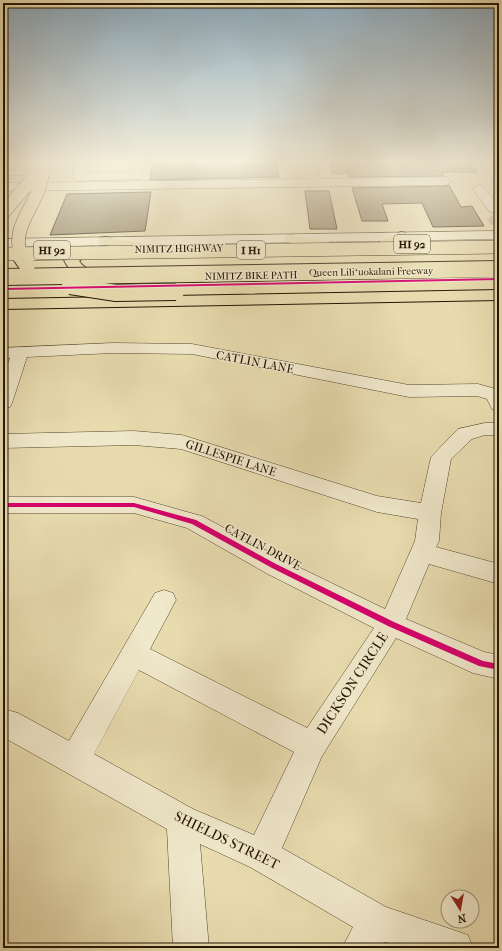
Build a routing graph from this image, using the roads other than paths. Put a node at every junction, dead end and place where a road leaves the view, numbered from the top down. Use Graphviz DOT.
graph roads {
  1 [pos="10,205"];
  2 [pos="27,205"];
  3 [pos="30,205"];
  4 [pos="488,205"];
  5 [pos="3,213"];
  6 [pos="496,219"];
  7 [pos="401,236"];
  8 [pos="290,239"];
  9 [pos="499,243"];
  10 [pos="385,244"];
  11 [pos="103,245"];
  12 [pos="326,245"];
  13 [pos="4,247"];
  14 [pos="499,247"];
  15 [pos="499,268"];
  16 [pos="499,273"];
  17 [pos="3,277"];
  18 [pos="110,280"];
  19 [pos="3,282"];
  20 [pos="499,284"];
  21 [pos="499,295"];
  22 [pos="3,304"];
  23 [pos="12,353"];
  24 [pos="3,403"];
  25 [pos="499,405"];
  26 [pos="499,429"];
  27 [pos="3,441"];
  28 [pos="3,505"];
  29 [pos="430,513"];
  30 [pos="422,553"];
  31 [pos="499,574"];
  32 [pos="164,600"];
  33 [pos="391,624"];
  34 [pos="133,654"];
  35 [pos="499,667"];
  36 [pos="3,723"];
  37 [pos="312,746"];
  38 [pos="75,759"];
  39 [pos="182,820"];
  40 [pos="262,854"];
  41 [pos="369,935"];
  42 [pos="191,948"];
  43 [pos="455,948"];
  1 -- 5 [label="main road, bridge"];
  2 -- 13 [label="street"];
  3 -- 20 [label="main road, bridge"];
  4 -- 6 [label="street"];
  6 -- 7 [label="street"];
  7 -- 8 [label="street"];
  7 -- 10 [label="main road"];
  8 -- 11 [label="street"];
  8 -- 12 [label="main road"];
  9 -- 10 [label="main road, NIMITZ HIGHWAY / HI 92"];
  10 -- 12 [label="main road, NIMITZ HIGHWAY / HI 92"];
  11 -- 12 [label="main road, NIMITZ HIGHWAY / HI 92"];
  11 -- 13 [label="main road, NIMITZ HIGHWAY / HI 92"];
  11 -- 18 [label="main road"];
  13 -- 14 [label="main road, Queen Liliʻuokalani Freeway / I H1, bridge"];
  15 -- 17 [label="main road, Queen Liliʻuokalani Freeway / I H1, bridge"];
  16 -- 18 [label="main road"];
  18 -- 19 [label="main road"];
  21 -- 22 [label="main road"];
  23 -- 24 [label="street"];
  23 -- 25 [label="street, CATLIN LANE"];
  26 -- 29 [label="street, DICKSON CIRCLE"];
  27 -- 29 [label="street, GILLESPIE LANE"];
  28 -- 33 [label="street, CATLIN DRIVE"];
  29 -- 30 [label="street, DICKSON CIRCLE"];
  30 -- 31 [label="street"];
  30 -- 33 [label="street, DICKSON CIRCLE"];
  32 -- 34 [label="street"];
  33 -- 35 [label="street, CATLIN DRIVE"];
  33 -- 37 [label="street, DICKSON CIRCLE"];
  34 -- 37 [label="street"];
  34 -- 38 [label="street"];
  36 -- 38 [label="street, SHIELDS STREET"];
  37 -- 40 [label="street, DICKSON CIRCLE"];
  38 -- 39 [label="street, SHIELDS STREET"];
  39 -- 40 [label="street, SHIELDS STREET"];
  39 -- 42 [label="street"];
  40 -- 41 [label="street, SHIELDS STREET"];
  41 -- 43 [label="street, SHIELDS STREET"];
}
